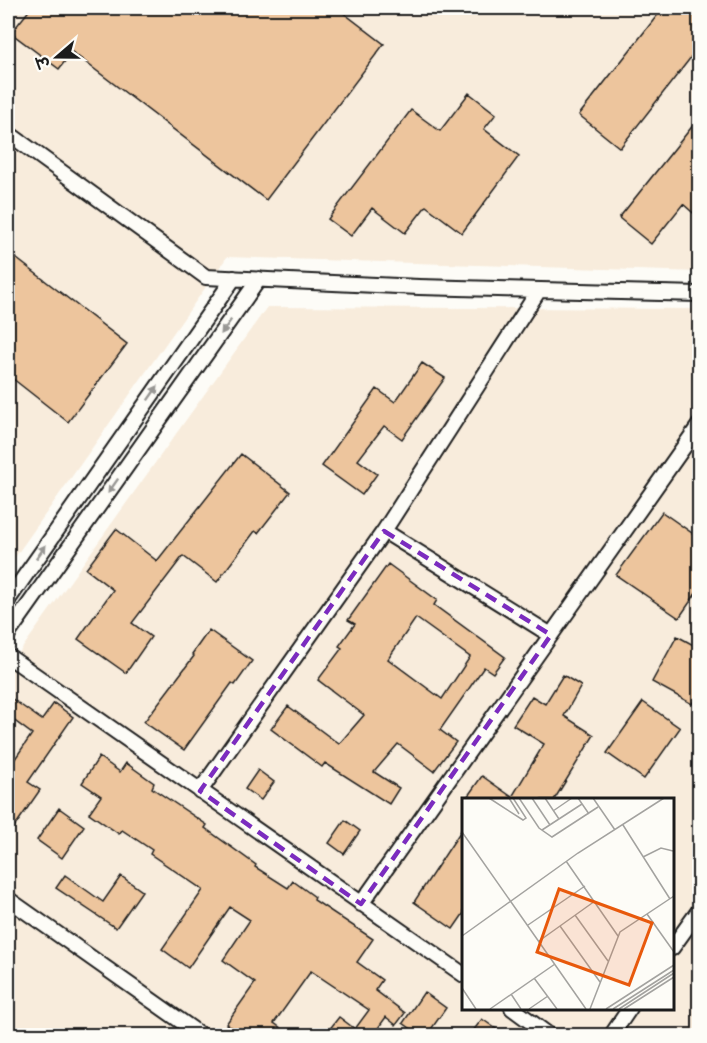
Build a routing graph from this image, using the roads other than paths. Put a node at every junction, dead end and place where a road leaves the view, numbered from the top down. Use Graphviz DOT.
graph roads {
  1 [pos="8,133"];
  2 [pos="234,278"];
  3 [pos="259,279"];
  4 [pos="539,290"];
  5 [pos="699,294"];
  6 [pos="699,424"];
  7 [pos="384,531"];
  8 [pos="8,600"];
  9 [pos="8,634"];
  10 [pos="551,635"];
  11 [pos="8,656"];
  12 [pos="200,790"];
  13 [pos="8,899"];
  14 [pos="362,904"];
  15 [pos="699,909"];
  16 [pos="674,945"];
  17 [pos="462,974"];
  18 [pos="515,1010"];
  19 [pos="629,1010"];
  20 [pos="202,1035"];
  21 [pos="550,1035"];
  22 [pos="611,1035"];
  1 -- 2 [label="street"];
  2 -- 3 [label="street"];
  8 -- 2 [label="street, one-way"];
  3 -- 4 [label="street"];
  3 -- 9 [label="street, one-way"];
  4 -- 5 [label="street"];
  4 -- 7 [label="street"];
  6 -- 10 [label="street"];
  7 -- 10 [label="street"];
  7 -- 12 [label="street"];
  10 -- 14 [label="street"];
  11 -- 12 [label="street"];
  12 -- 14 [label="street"];
  13 -- 20 [label="street"];
  14 -- 17 [label="street"];
  15 -- 16 [label="street"];
  18 -- 21 [label="street"];
  19 -- 22 [label="street"];
}
